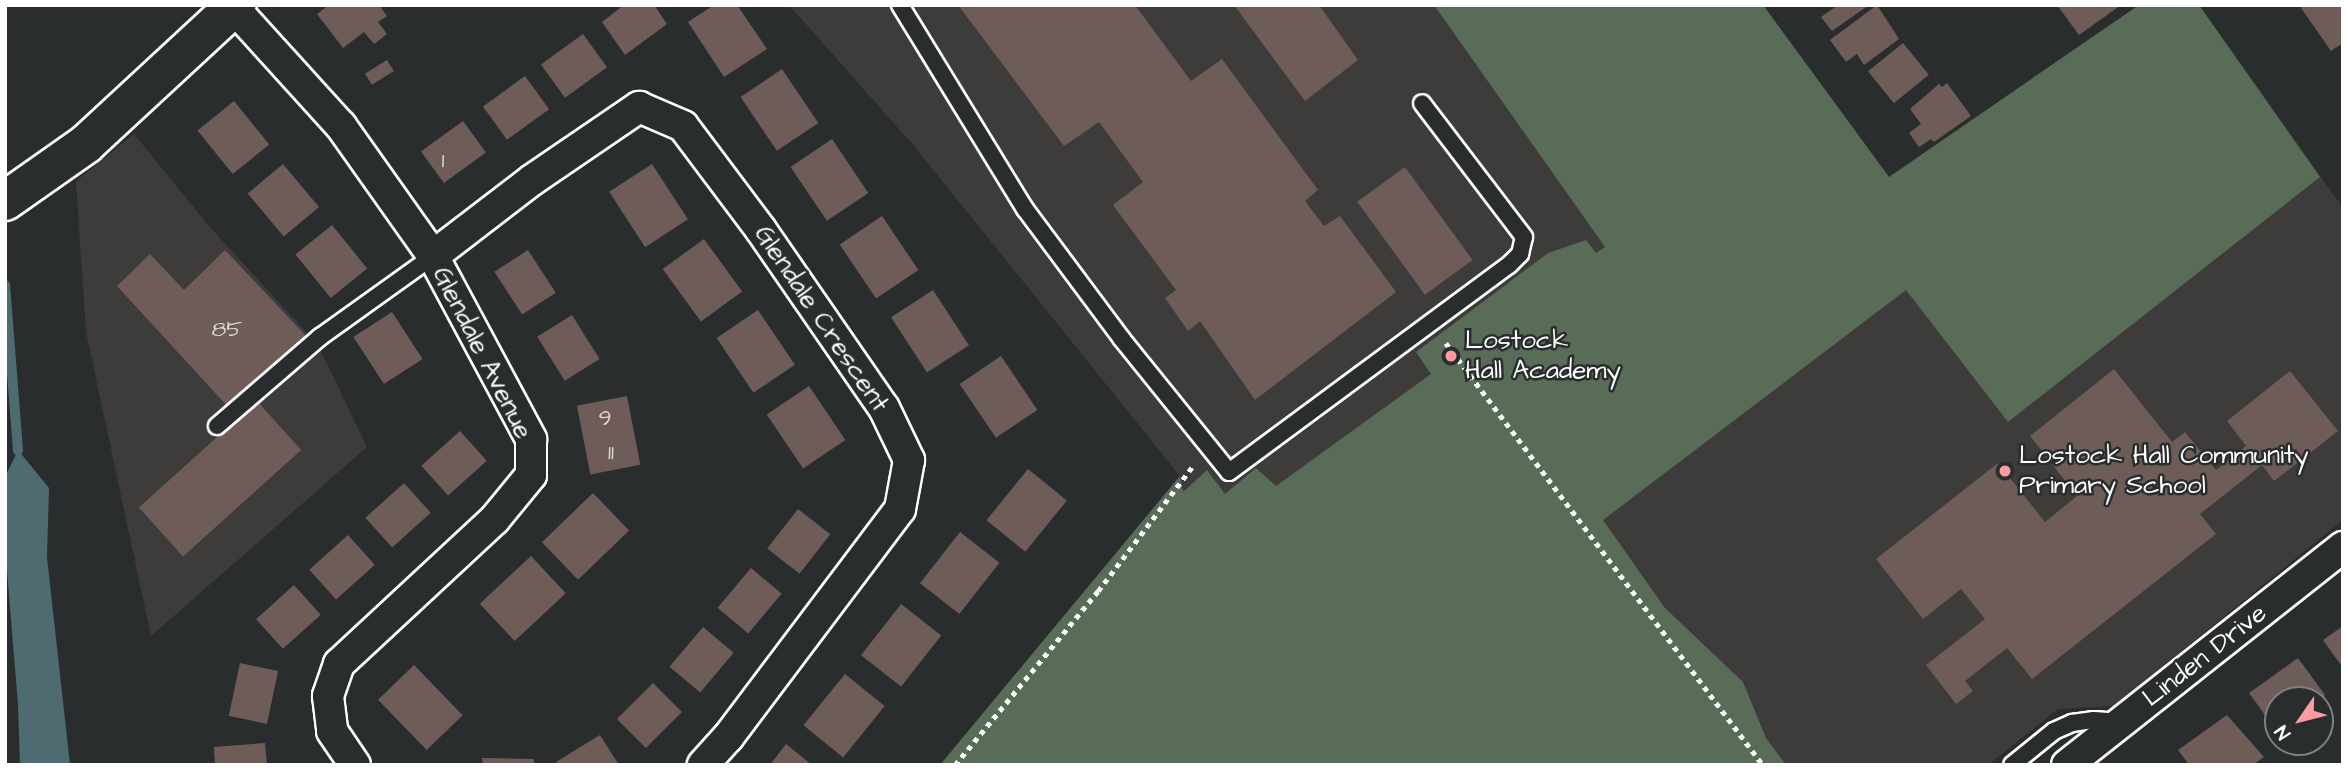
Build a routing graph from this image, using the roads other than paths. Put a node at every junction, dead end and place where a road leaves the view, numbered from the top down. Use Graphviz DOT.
graph roads {
  1 [pos="900,5"];
  2 [pos="234,6"];
  3 [pos="1422,103"];
  4 [pos="5,201"];
  5 [pos="433,256"];
  6 [pos="217,426"];
  7 [pos="2343,547"];
  8 [pos="2121,722"];
  9 [pos="355,765"];
  10 [pos="703,765"];
  11 [pos="2012,765"];
  12 [pos="2067,765"];
  1 -- 3 [label="lane"];
  2 -- 4 [label="street"];
  2 -- 5 [label="street, Glendale Avenue"];
  5 -- 6 [label="lane"];
  5 -- 9 [label="street, Glendale Avenue"];
  5 -- 10 [label="street, Glendale Crescent"];
  7 -- 8 [label="street, Linden Drive"];
  8 -- 11 [label="lane"];
  8 -- 12 [label="street, Linden Drive"];
}
